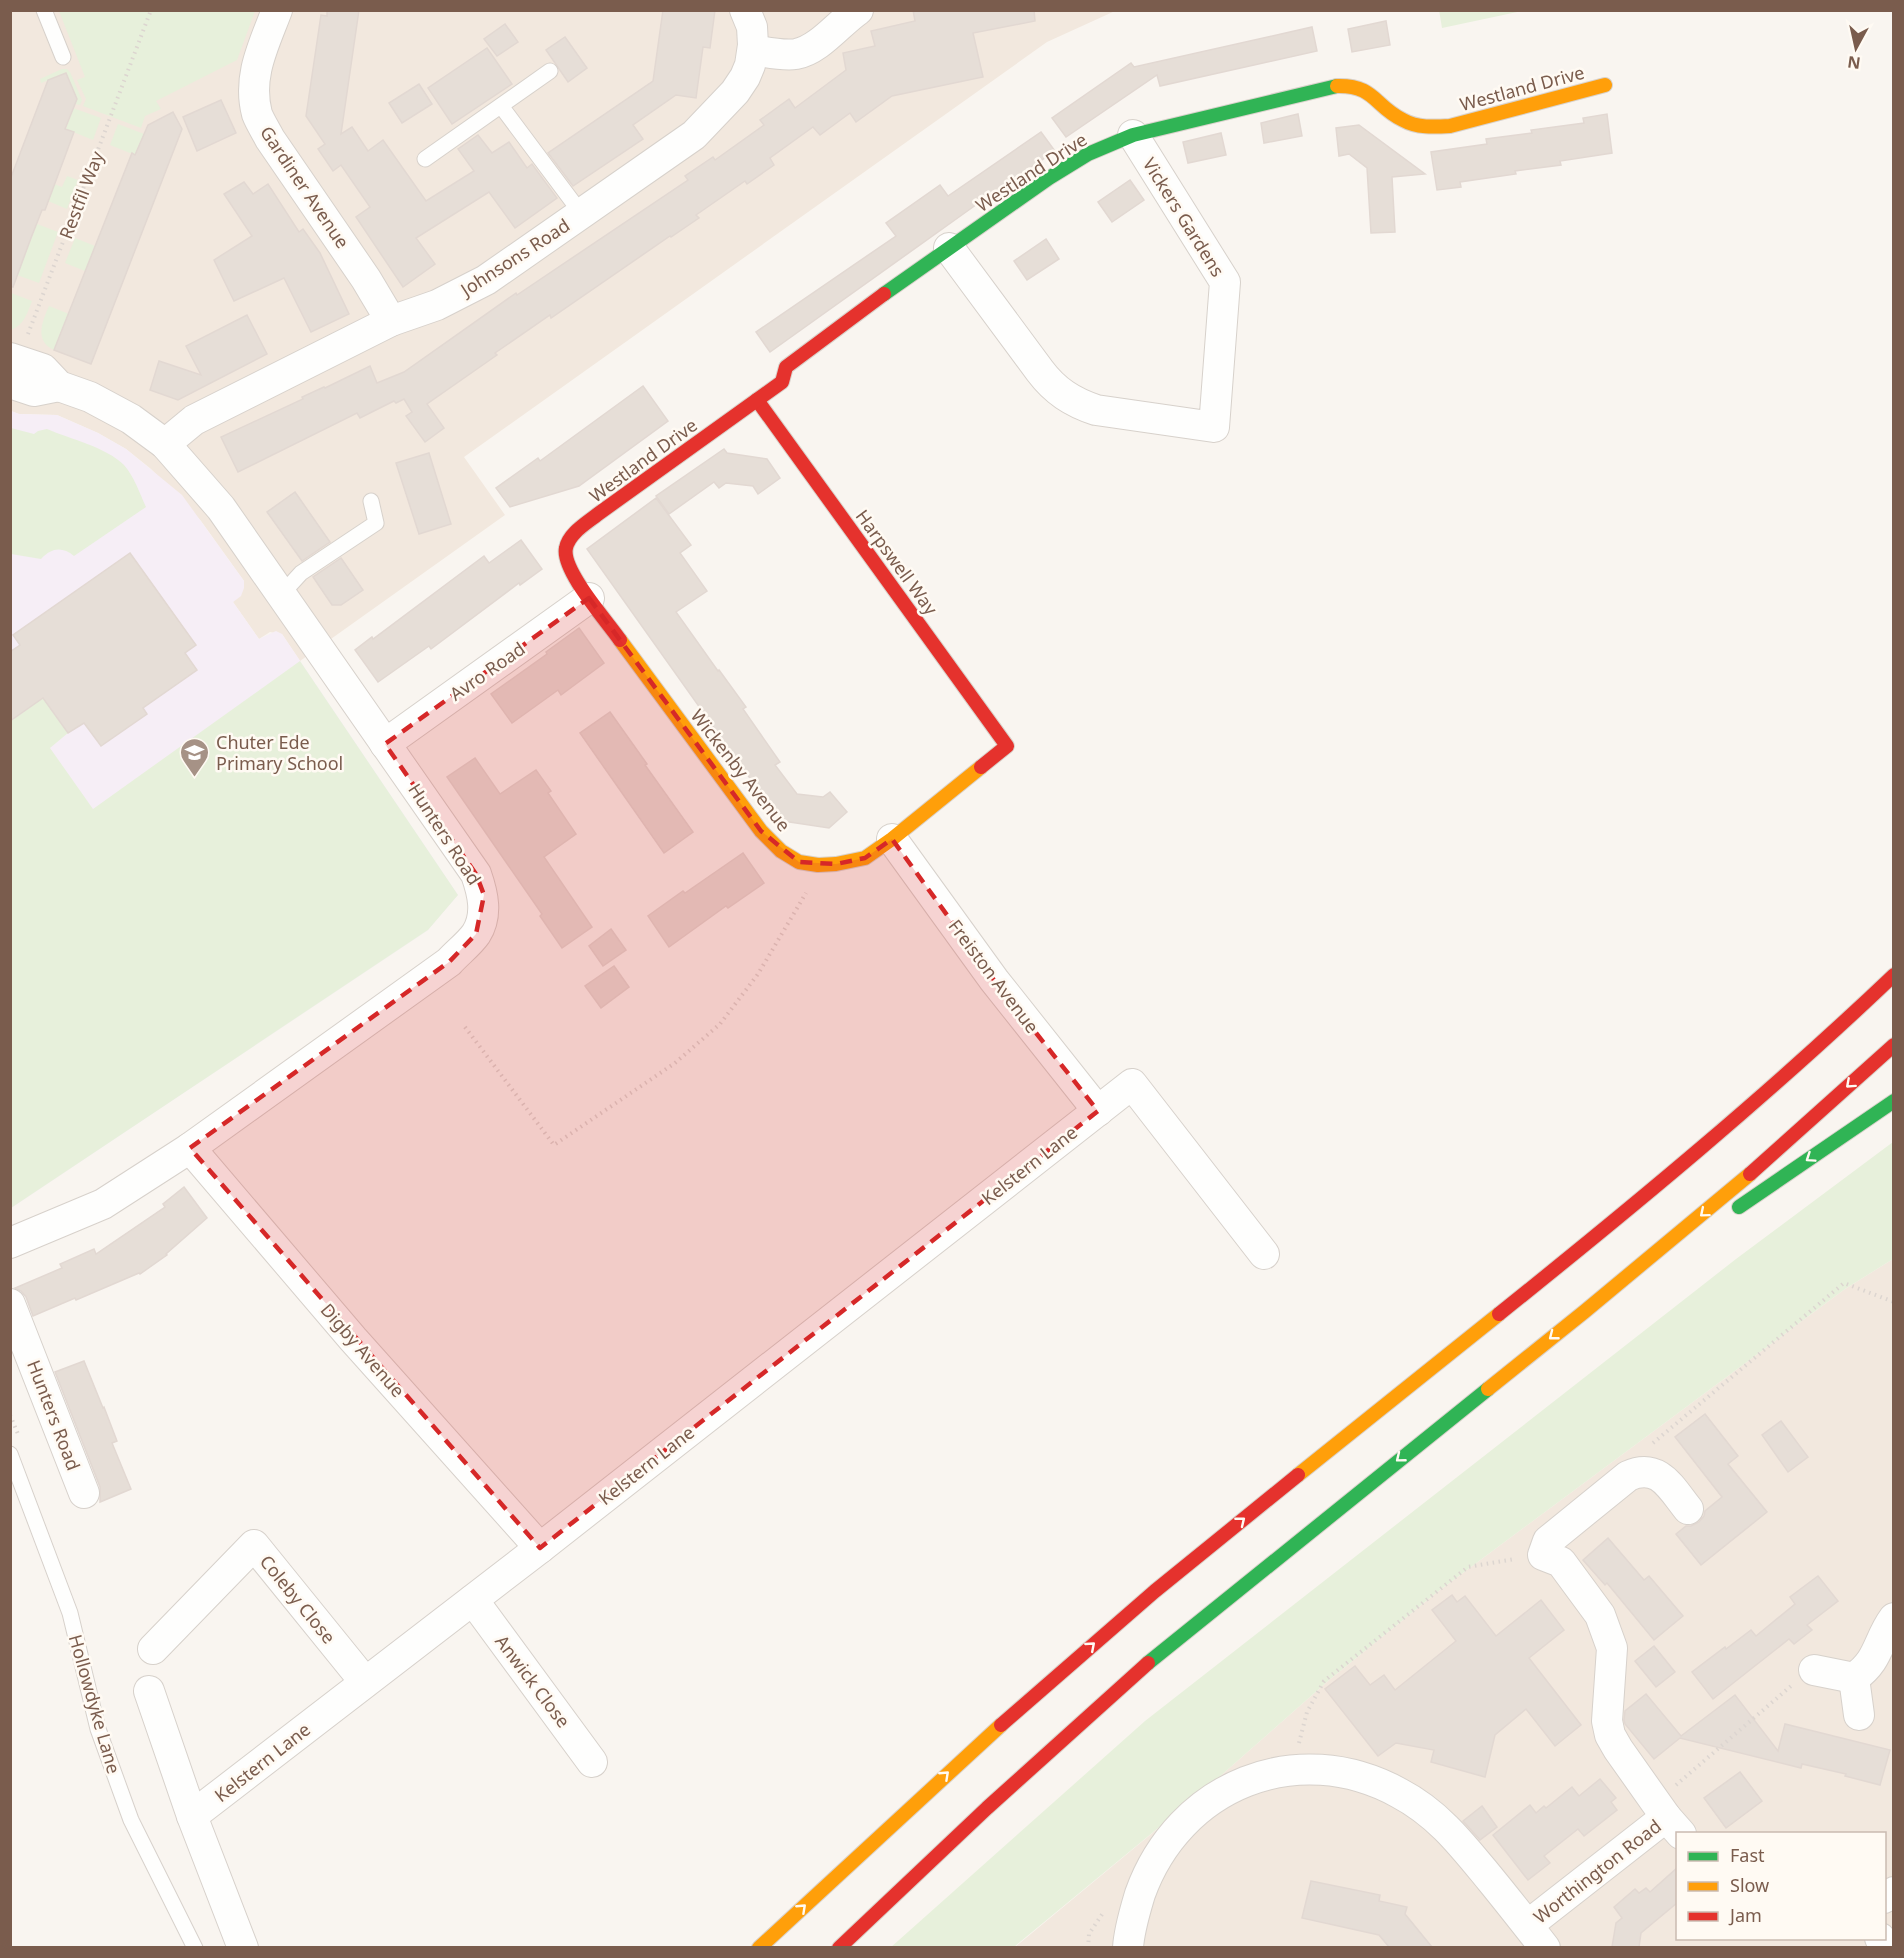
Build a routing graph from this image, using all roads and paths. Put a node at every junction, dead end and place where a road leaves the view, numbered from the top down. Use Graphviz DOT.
graph roads {
  1 [pos="44,10"];
  2 [pos="151,10"];
  3 [pos="277,10"];
  4 [pos="745,10"];
  5 [pos="858,10"];
  6 [pos="753,50"];
  7 [pos="63,57"];
  8 [pos="550,71"];
  9 [pos="1605,85"];
  10 [pos="501,106"];
  11 [pos="1133,135"];
  12 [pos="425,159"];
  13 [pos="582,213"];
  14 [pos="949,248"];
  15 [pos="391,321"];
  16 [pos="13,367"];
  17 [pos="757,400"];
  18 [pos="165,444"];
  19 [pos="372,501"];
  20 [pos="565,549"];
  21 [pos="280,596"];
  22 [pos="589,598"];
  23 [pos="385,744"];
  24 [pos="1007,746"];
  25 [pos="892,839"];
  26 [pos="818,865"];
  27 [pos="1893,975"];
  28 [pos="465,1027"];
  29 [pos="1893,1045"];
  30 [pos="1893,1101"];
  31 [pos="1098,1111"];
  32 [pos="189,1148"];
  33 [pos="1729,1213"];
  34 [pos="1700,1233"];
  35 [pos="10,1243"];
  36 [pos="1264,1254"];
  37 [pos="10,1304"];
  38 [pos="1584,1312"];
  39 [pos="10,1454"];
  40 [pos="84,1493"];
  41 [pos="1689,1509"];
  42 [pos="540,1548"];
  43 [pos="473,1600"];
  44 [pos="1893,1618"];
  45 [pos="153,1649"];
  46 [pos="1814,1670"];
  47 [pos="1854,1678"];
  48 [pos="365,1682"];
  49 [pos="149,1691"];
  50 [pos="1859,1715"];
  51 [pos="592,1762"];
  52 [pos="192,1816"];
  53 [pos="1667,1818"];
  54 [pos="1536,1936"];
  55 [pos="195,1947"];
  56 [pos="243,1947"];
  57 [pos="759,1947"];
  58 [pos="839,1947"];
  59 [pos="1128,1947"];
  1 -- 7 [label="lane"];
  2 -- 16 [label="path, Restfil Way"];
  3 -- 15 [label="street, Gardiner Avenue"];
  4 -- 6 [label="street, Johnsons Road"];
  5 -- 6 [label="street"];
  6 -- 13 [label="street, Johnsons Road"];
  8 -- 10 [label="lane"];
  9 -- 11 [label="main road, Westland Drive"];
  10 -- 12 [label="lane"];
  10 -- 13 [label="lane"];
  11 -- 14 [label="main road, Westland Drive"];
  11 -- 14 [label="street, Vickers Gardens"];
  13 -- 15 [label="street, Johnsons Road"];
  14 -- 17 [label="main road, Westland Drive"];
  15 -- 18 [label="street, Johnsons Road"];
  16 -- 18 [label="street, Hunters Road"];
  17 -- 20 [label="main road, Westland Drive"];
  17 -- 24 [label="main road, Harpswell Way"];
  18 -- 21 [label="street, Hunters Road"];
  19 -- 21 [label="lane"];
  20 -- 22 [label="main road, Wickenby Avenue"];
  21 -- 23 [label="street, Hunters Road"];
  22 -- 23 [label="street, Avro Road"];
  22 -- 26 [label="main road, Wickenby Avenue"];
  23 -- 32 [label="street, Hunters Road"];
  24 -- 25 [label="main road, Wickenby Avenue"];
  25 -- 26 [label="main road, Wickenby Avenue"];
  25 -- 31 [label="street, Freiston Avenue"];
  26 -- 28 [label="path"];
  57 -- 27 [label="main road, one-way"];
  29 -- 38 [label="main road, one-way"];
  30 -- 33 [label="main road, one-way"];
  31 -- 36 [label="street, Kelstern Lane"];
  31 -- 42 [label="street, Kelstern Lane"];
  32 -- 35 [label="street, Hunters Road"];
  32 -- 42 [label="street, Digby Avenue"];
  34 -- 38 [label="main road"];
  37 -- 40 [label="street, Hunters Road"];
  38 -- 58 [label="main road, one-way"];
  39 -- 55 [label="lane, Hollowdyke Lane"];
  41 -- 53 [label="street, Worthington Road"];
  42 -- 43 [label="street, Kelstern Lane"];
  43 -- 48 [label="street, Kelstern Lane"];
  43 -- 51 [label="street, Anwick Close"];
  44 -- 47 [label="street"];
  45 -- 48 [label="street, Coleby Close"];
  46 -- 47 [label="street"];
  46 -- 53 [label="path"];
  47 -- 50 [label="street"];
  48 -- 52 [label="street, Kelstern Lane"];
  49 -- 52 [label="street, Kelstern Lane"];
  52 -- 56 [label="street, Kelstern Lane"];
  53 -- 54 [label="street, Worthington Road"];
  54 -- 59 [label="street, Worthington Road"];
}
